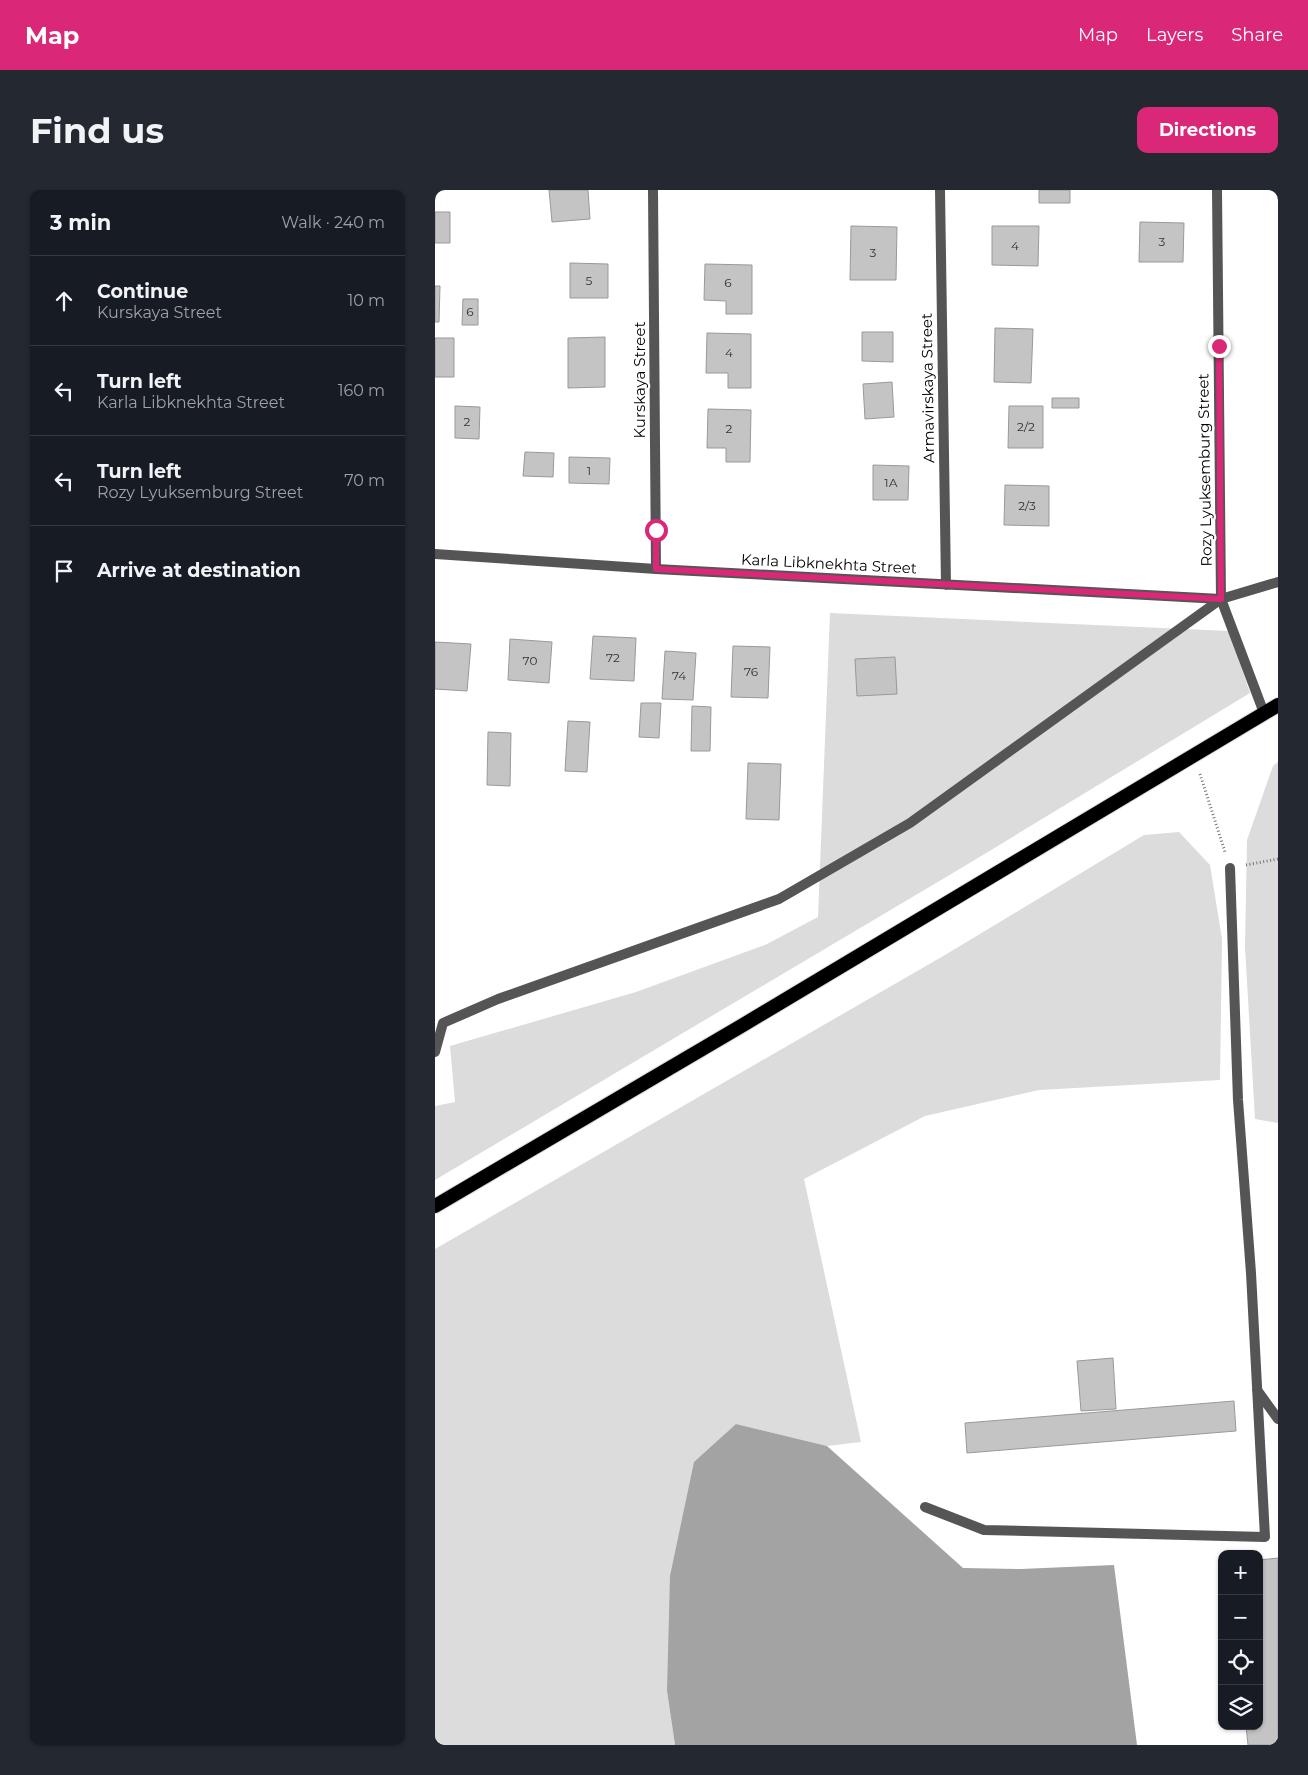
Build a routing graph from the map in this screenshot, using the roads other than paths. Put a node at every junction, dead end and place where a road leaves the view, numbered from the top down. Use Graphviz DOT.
graph roads {
  1 [pos="653,190"];
  2 [pos="940,190"];
  3 [pos="1217,190"];
  4 [pos="435,554"];
  5 [pos="656,569"];
  6 [pos="1278,582"];
  7 [pos="945,585"];
  8 [pos="1221,599"];
  9 [pos="1278,705"];
  10 [pos="1264,712"];
  11 [pos="1230,868"];
  12 [pos="435,1052"];
  13 [pos="435,1206"];
  14 [pos="1256,1389"];
  15 [pos="1278,1419"];
  16 [pos="925,1507"];
  1 -- 5 [label="street, Kurskaya Street"];
  2 -- 7 [label="street, Armavirskaya Street"];
  3 -- 8 [label="street, Rozy Lyuksemburg Street"];
  4 -- 5 [label="street, Karla Libknekhta Street"];
  5 -- 7 [label="street, Karla Libknekhta Street"];
  6 -- 8 [label="street"];
  7 -- 8 [label="street, Karla Libknekhta Street"];
  8 -- 10 [label="street, Rozy Lyuksemburg Street"];
  8 -- 12 [label="street"];
  9 -- 10 [label="highway"];
  10 -- 13 [label="highway"];
  11 -- 14 [label="street"];
  14 -- 15 [label="street"];
  14 -- 16 [label="street"];
}
